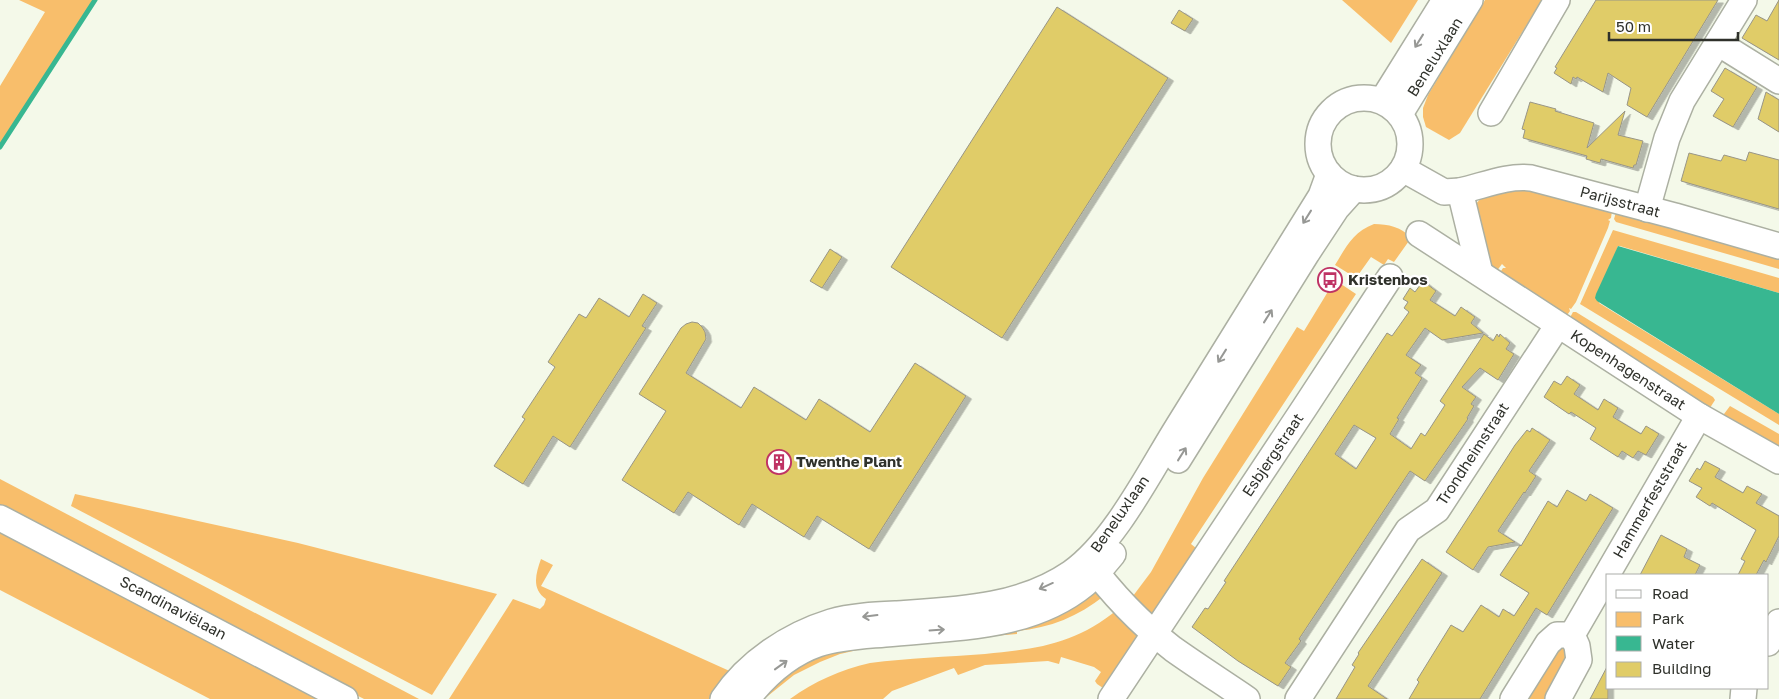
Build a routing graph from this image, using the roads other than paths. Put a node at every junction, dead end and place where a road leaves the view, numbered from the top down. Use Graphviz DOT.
graph roads {
  1 [pos="1445,0"];
  2 [pos="1470,0"];
  3 [pos="1557,0"];
  4 [pos="1744,0"];
  5 [pos="1718,43"];
  6 [pos="1779,81"];
  7 [pos="1390,107"];
  8 [pos="1491,113"];
  9 [pos="1403,169"];
  10 [pos="1329,174"];
  11 [pos="1354,189"];
  12 [pos="1460,191"];
  13 [pos="1647,209"];
  14 [pos="1419,234"];
  15 [pos="1779,246"];
  16 [pos="1480,273"];
  17 [pos="1390,277"];
  18 [pos="1558,325"];
  19 [pos="1699,416"];
  20 [pos="1779,460"];
  21 [pos="0,518"];
  22 [pos="1092,567"];
  23 [pos="1607,574"];
  24 [pos="1606,576"];
  25 [pos="1779,622"];
  26 [pos="1154,633"];
  27 [pos="1572,635"];
  28 [pos="1769,641"];
  29 [pos="345,699"];
  30 [pos="724,699"];
  31 [pos="746,699"];
  32 [pos="1111,699"];
  33 [pos="1247,699"];
  34 [pos="1298,699"];
  35 [pos="1513,699"];
  36 [pos="1558,699"];
  1 -- 7 [label="street, Beneluxlaan, one-way"];
  2 -- 7 [label="street, Beneluxlaan"];
  3 -- 8 [label="street"];
  4 -- 5 [label="street"];
  5 -- 6 [label="street"];
  5 -- 13 [label="street"];
  7 -- 9 [label="street"];
  7 -- 10 [label="street"];
  9 -- 11 [label="street"];
  9 -- 12 [label="street"];
  10 -- 11 [label="street"];
  10 -- 22 [label="street, Beneluxlaan, one-way"];
  22 -- 11 [label="street, Beneluxlaan, one-way"];
  12 -- 13 [label="street, Parijsstraat"];
  12 -- 16 [label="street"];
  13 -- 15 [label="street, Parijsstraat"];
  14 -- 16 [label="street, Kopenhagenstraat"];
  16 -- 18 [label="street, Kopenhagenstraat"];
  17 -- 26 [label="street, Esbjergstraat"];
  18 -- 19 [label="street, Kopenhagenstraat"];
  18 -- 34 [label="street, Trondheimstraat"];
  19 -- 20 [label="street, Kopenhagenstraat"];
  19 -- 23 [label="street, Hammerfeststraat"];
  21 -- 29 [label="street, Scandinaviëlaan"];
  22 -- 26 [label="street"];
  22 -- 30 [label="street, Beneluxlaan, one-way"];
  31 -- 22 [label="street, Beneluxlaan, one-way"];
  24 -- 27 [label="street, Hammerfeststraat"];
  25 -- 28 [label="street"];
  26 -- 32 [label="street, Esbjergstraat"];
  26 -- 33 [label="street"];
  27 -- 35 [label="street"];
  27 -- 36 [label="street"];
}
